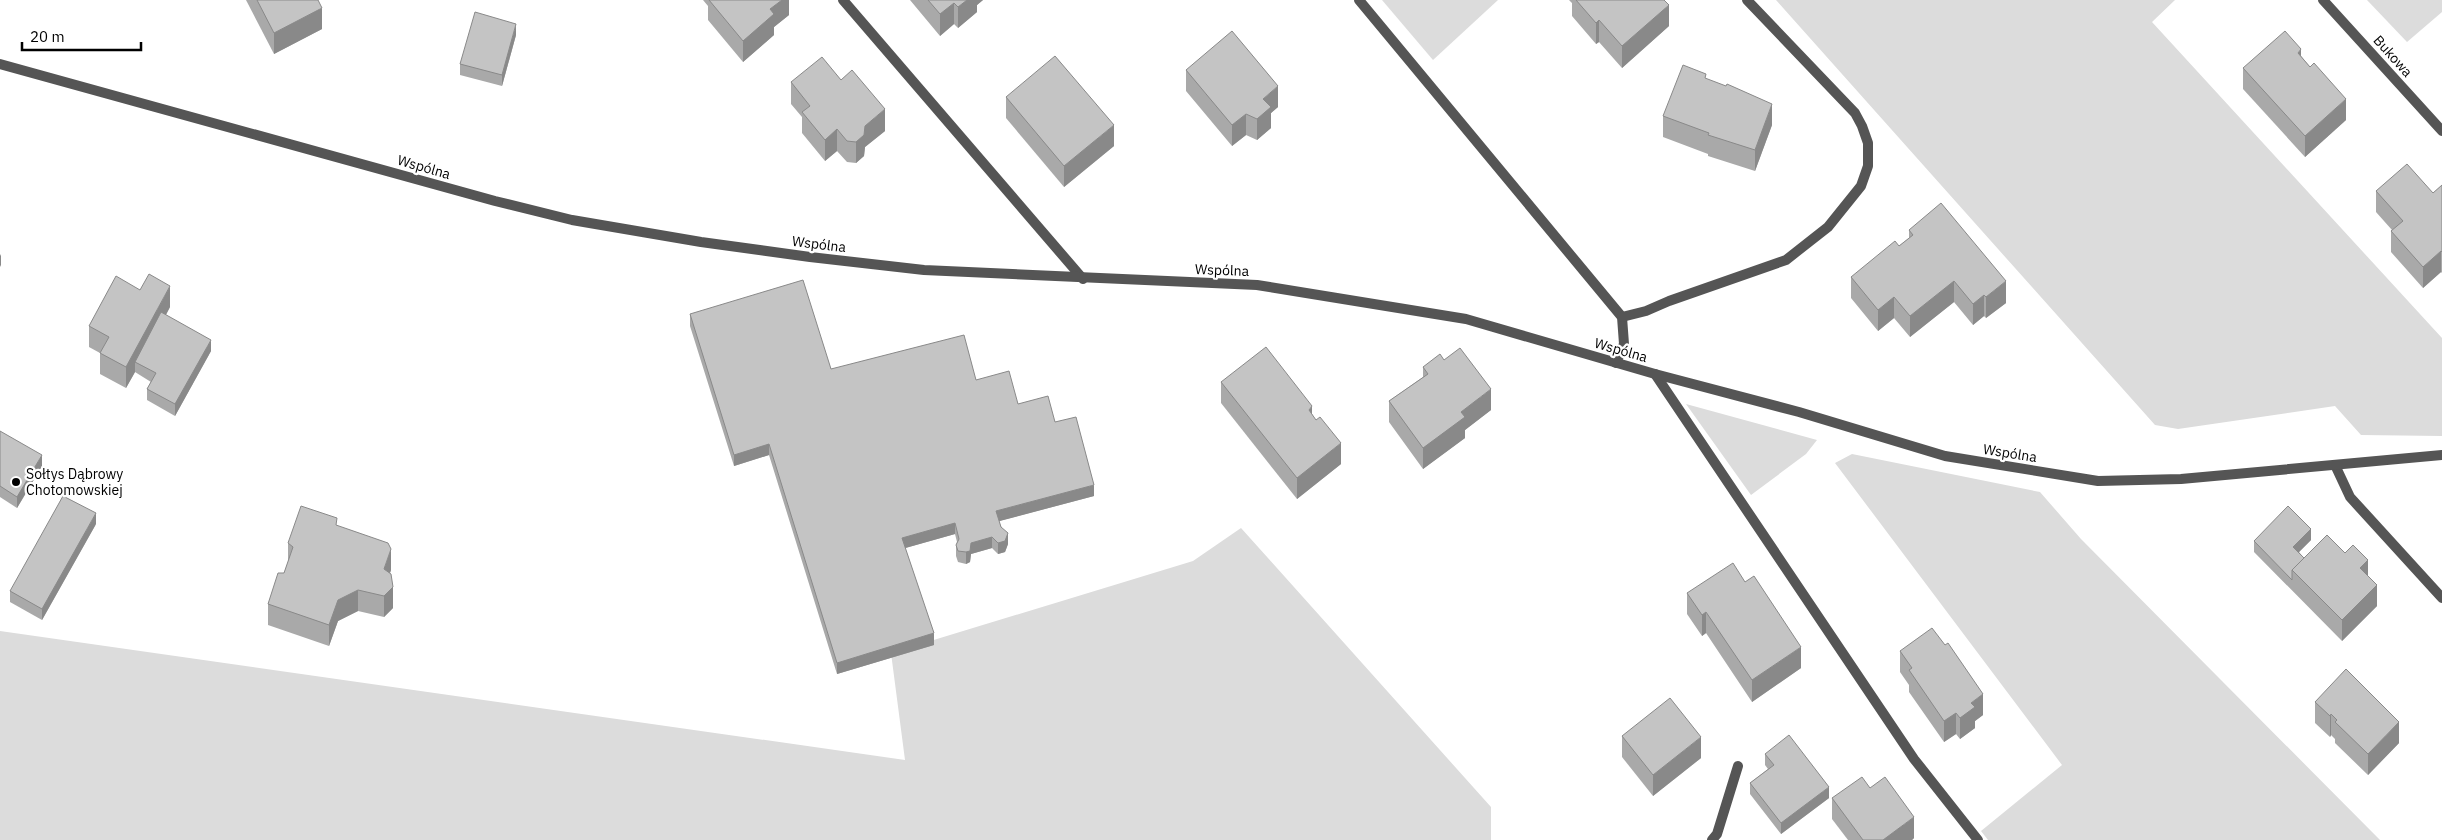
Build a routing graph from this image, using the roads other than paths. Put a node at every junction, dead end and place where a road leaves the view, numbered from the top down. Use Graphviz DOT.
graph roads {
  1 [pos="843,0"];
  2 [pos="1359,0"];
  3 [pos="1747,0"];
  4 [pos="2323,0"];
  5 [pos="0,64"];
  6 [pos="2442,131"];
  7 [pos="1083,279"];
  8 [pos="1622,316"];
  9 [pos="1616,363"];
  10 [pos="1655,374"];
  11 [pos="2442,455"];
  12 [pos="2335,465"];
  13 [pos="2442,598"];
  14 [pos="1738,766"];
  15 [pos="1712,840"];
  16 [pos="1978,840"];
  1 -- 7 [label="street"];
  2 -- 8 [label="street"];
  3 -- 8 [label="street"];
  4 -- 6 [label="street, Bukowa"];
  5 -- 7 [label="street, Wspólna"];
  7 -- 9 [label="street, Wspólna"];
  8 -- 9 [label="street"];
  9 -- 10 [label="street, Wspólna"];
  10 -- 12 [label="street, Wspólna"];
  10 -- 16 [label="street"];
  11 -- 12 [label="street, Wspólna"];
  12 -- 13 [label="street"];
  14 -- 15 [label="street"];
}
